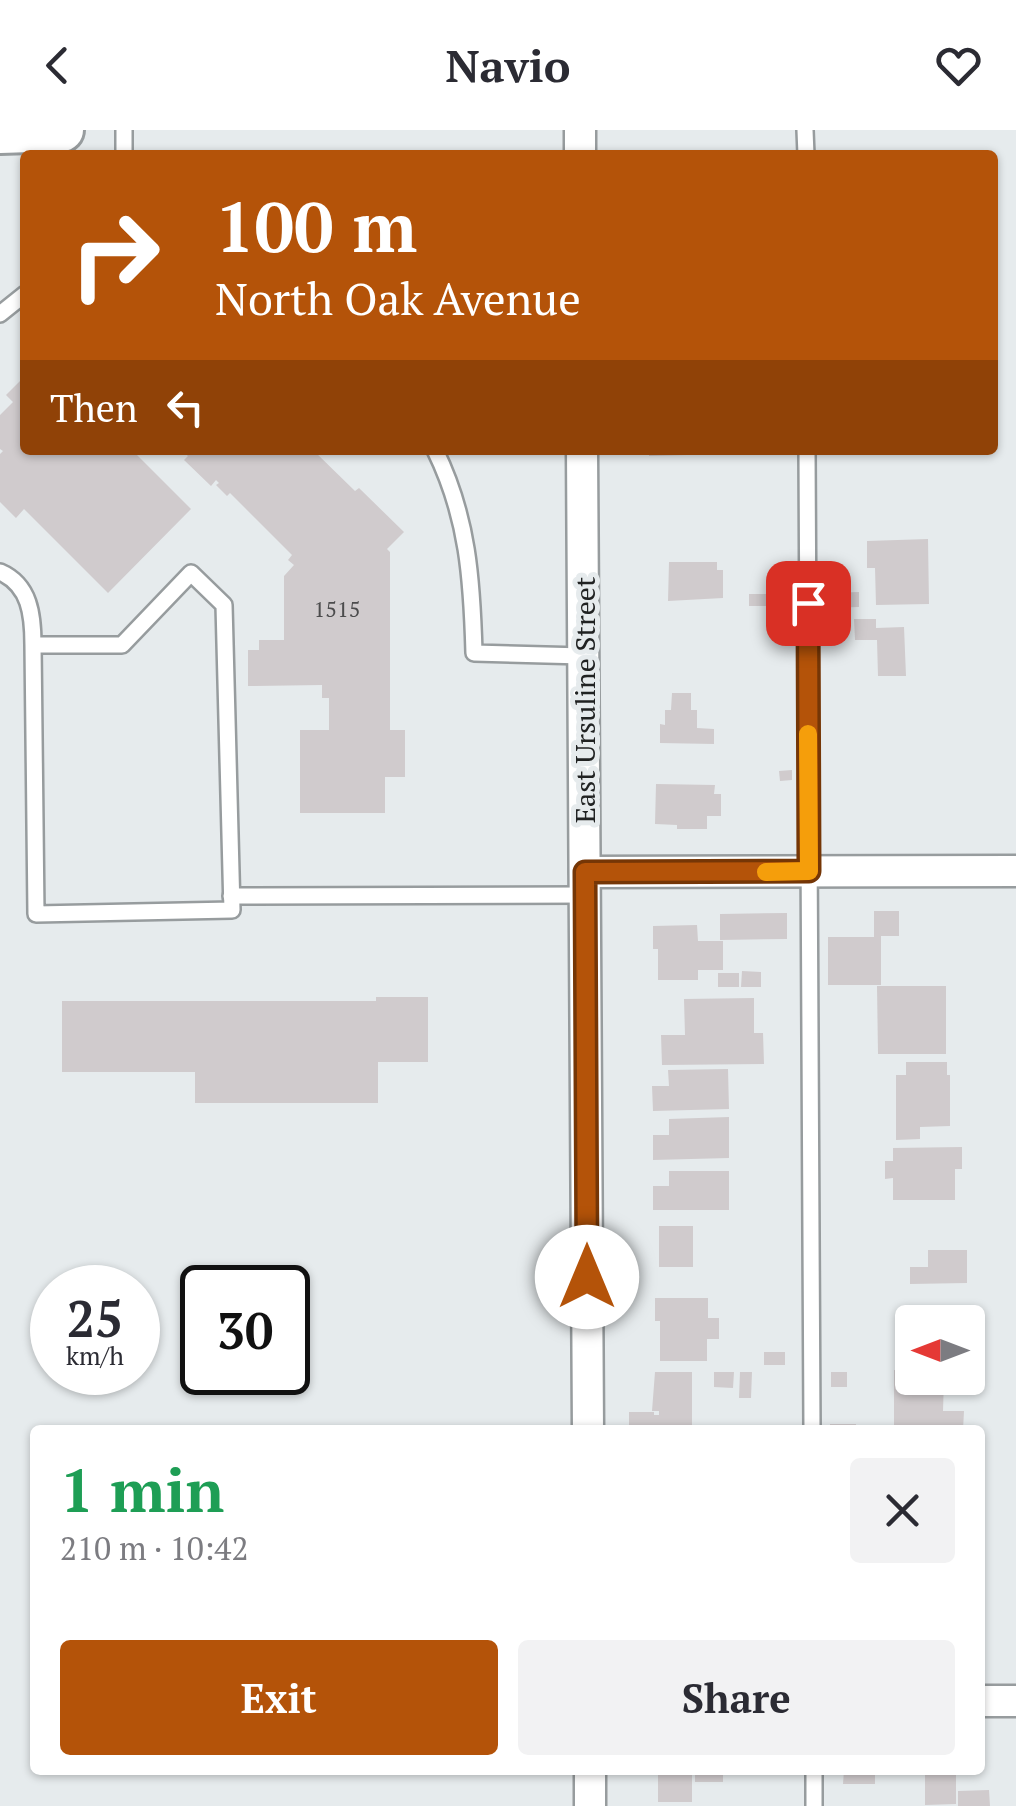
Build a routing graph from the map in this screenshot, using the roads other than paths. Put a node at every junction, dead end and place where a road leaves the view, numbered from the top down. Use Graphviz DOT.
graph roads {
  1 [pos="62,130"];
  2 [pos="0,132"];
  3 [pos="20,298"];
  4 [pos="0,314"];
  5 [pos="437,455"];
  6 [pos="582,455"];
  7 [pos="807,455"];
  8 [pos="0,572"];
  9 [pos="33,645"];
  10 [pos="584,656"];
  11 [pos="809,871"];
  12 [pos="1016,871"];
  13 [pos="585,884"];
  14 [pos="231,896"];
  15 [pos="588,1425"];
  16 [pos="812,1425"];
  17 [pos="985,1701"];
  18 [pos="1016,1701"];
  19 [pos="590,1775"];
  20 [pos="814,1775"];
  21 [pos="590,1806"];
  22 [pos="814,1806"];
  1 -- 2 [label="main road"];
  3 -- 4 [label="lane"];
  5 -- 10 [label="lane"];
  6 -- 10 [label="street, East Ursuline Street"];
  7 -- 11 [label="lane"];
  8 -- 9 [label="lane"];
  9 -- 14 [label="lane"];
  9 -- 14 [label="lane"];
  10 -- 13 [label="street, East Ursuline Street"];
  11 -- 12 [label="street"];
  11 -- 13 [label="street"];
  11 -- 16 [label="lane"];
  13 -- 14 [label="lane"];
  13 -- 15 [label="street, East Ursuline Street"];
  17 -- 18 [label="street"];
  19 -- 21 [label="street"];
  20 -- 22 [label="lane"];
}
